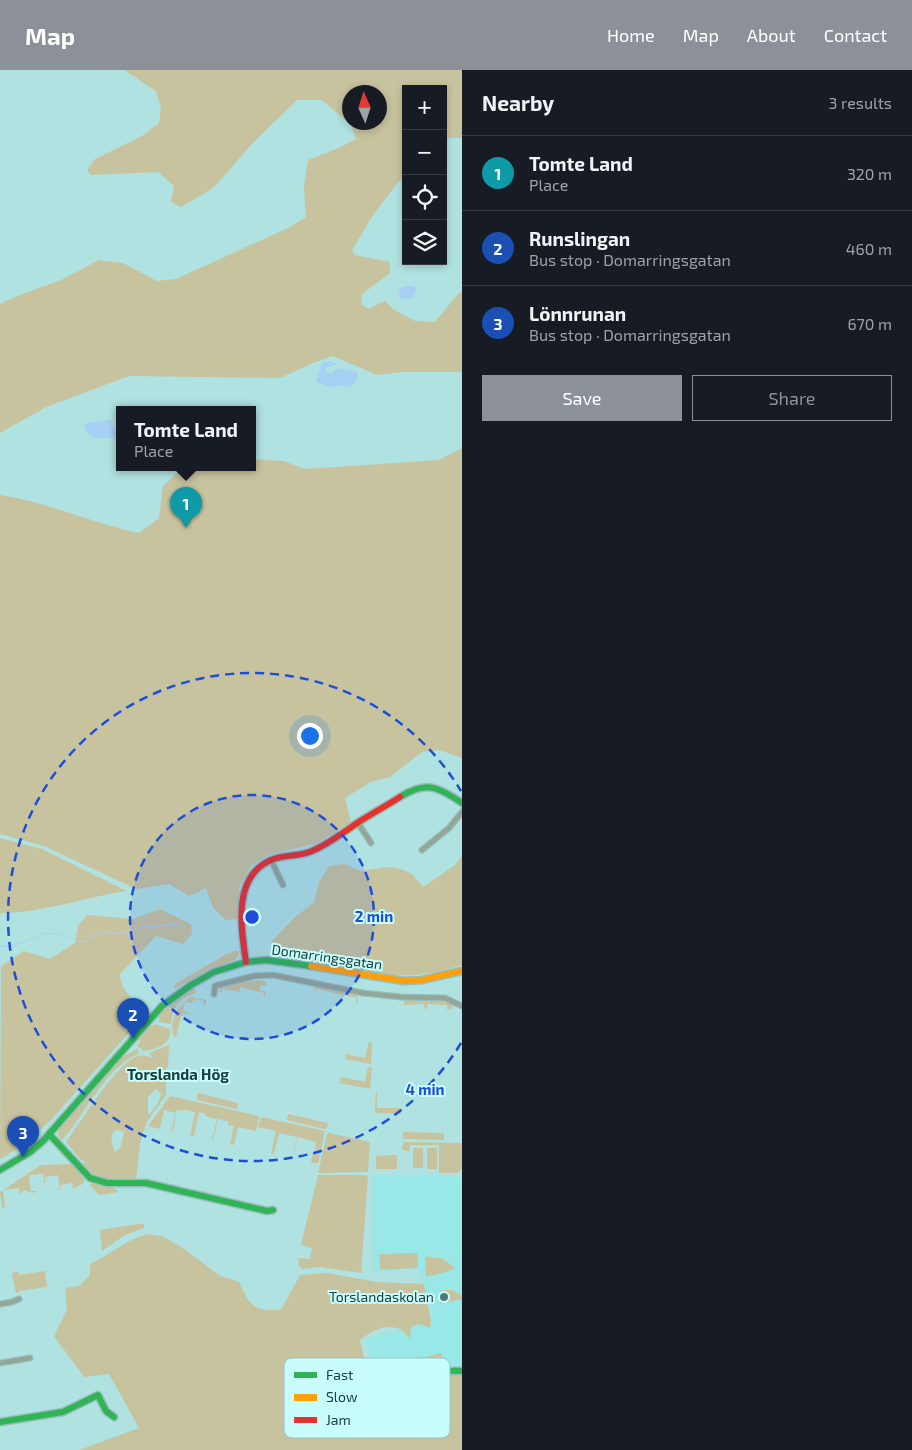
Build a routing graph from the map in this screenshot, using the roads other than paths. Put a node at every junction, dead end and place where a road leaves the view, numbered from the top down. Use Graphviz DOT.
graph roads {
  1 [pos="462,803"];
  2 [pos="462,812"];
  3 [pos="358,823"];
  4 [pos="371,843"];
  5 [pos="422,850"];
  6 [pos="271,860"];
  7 [pos="283,885"];
  8 [pos="246,962"];
  9 [pos="462,971"];
  10 [pos="214,994"];
  11 [pos="462,1006"];
  12 [pos="49,1134"];
  13 [pos="0,1170"];
  14 [pos="273,1210"];
  15 [pos="19,1299"];
  16 [pos="0,1304"];
  17 [pos="30,1358"];
  18 [pos="0,1363"];
  19 [pos="114,1417"];
  20 [pos="0,1422"];
  1 -- 3 [label="street"];
  2 -- 5 [label="street"];
  3 -- 4 [label="street"];
  3 -- 6 [label="street"];
  6 -- 7 [label="street"];
  6 -- 8 [label="street"];
  8 -- 9 [label="street, Domarringsgatan"];
  8 -- 12 [label="street, Domarringsgatan"];
  10 -- 11 [label="street"];
  12 -- 13 [label="street, Domarringsgatan"];
  12 -- 14 [label="street"];
  15 -- 16 [label="street"];
  17 -- 18 [label="street"];
  19 -- 20 [label="street"];
}
